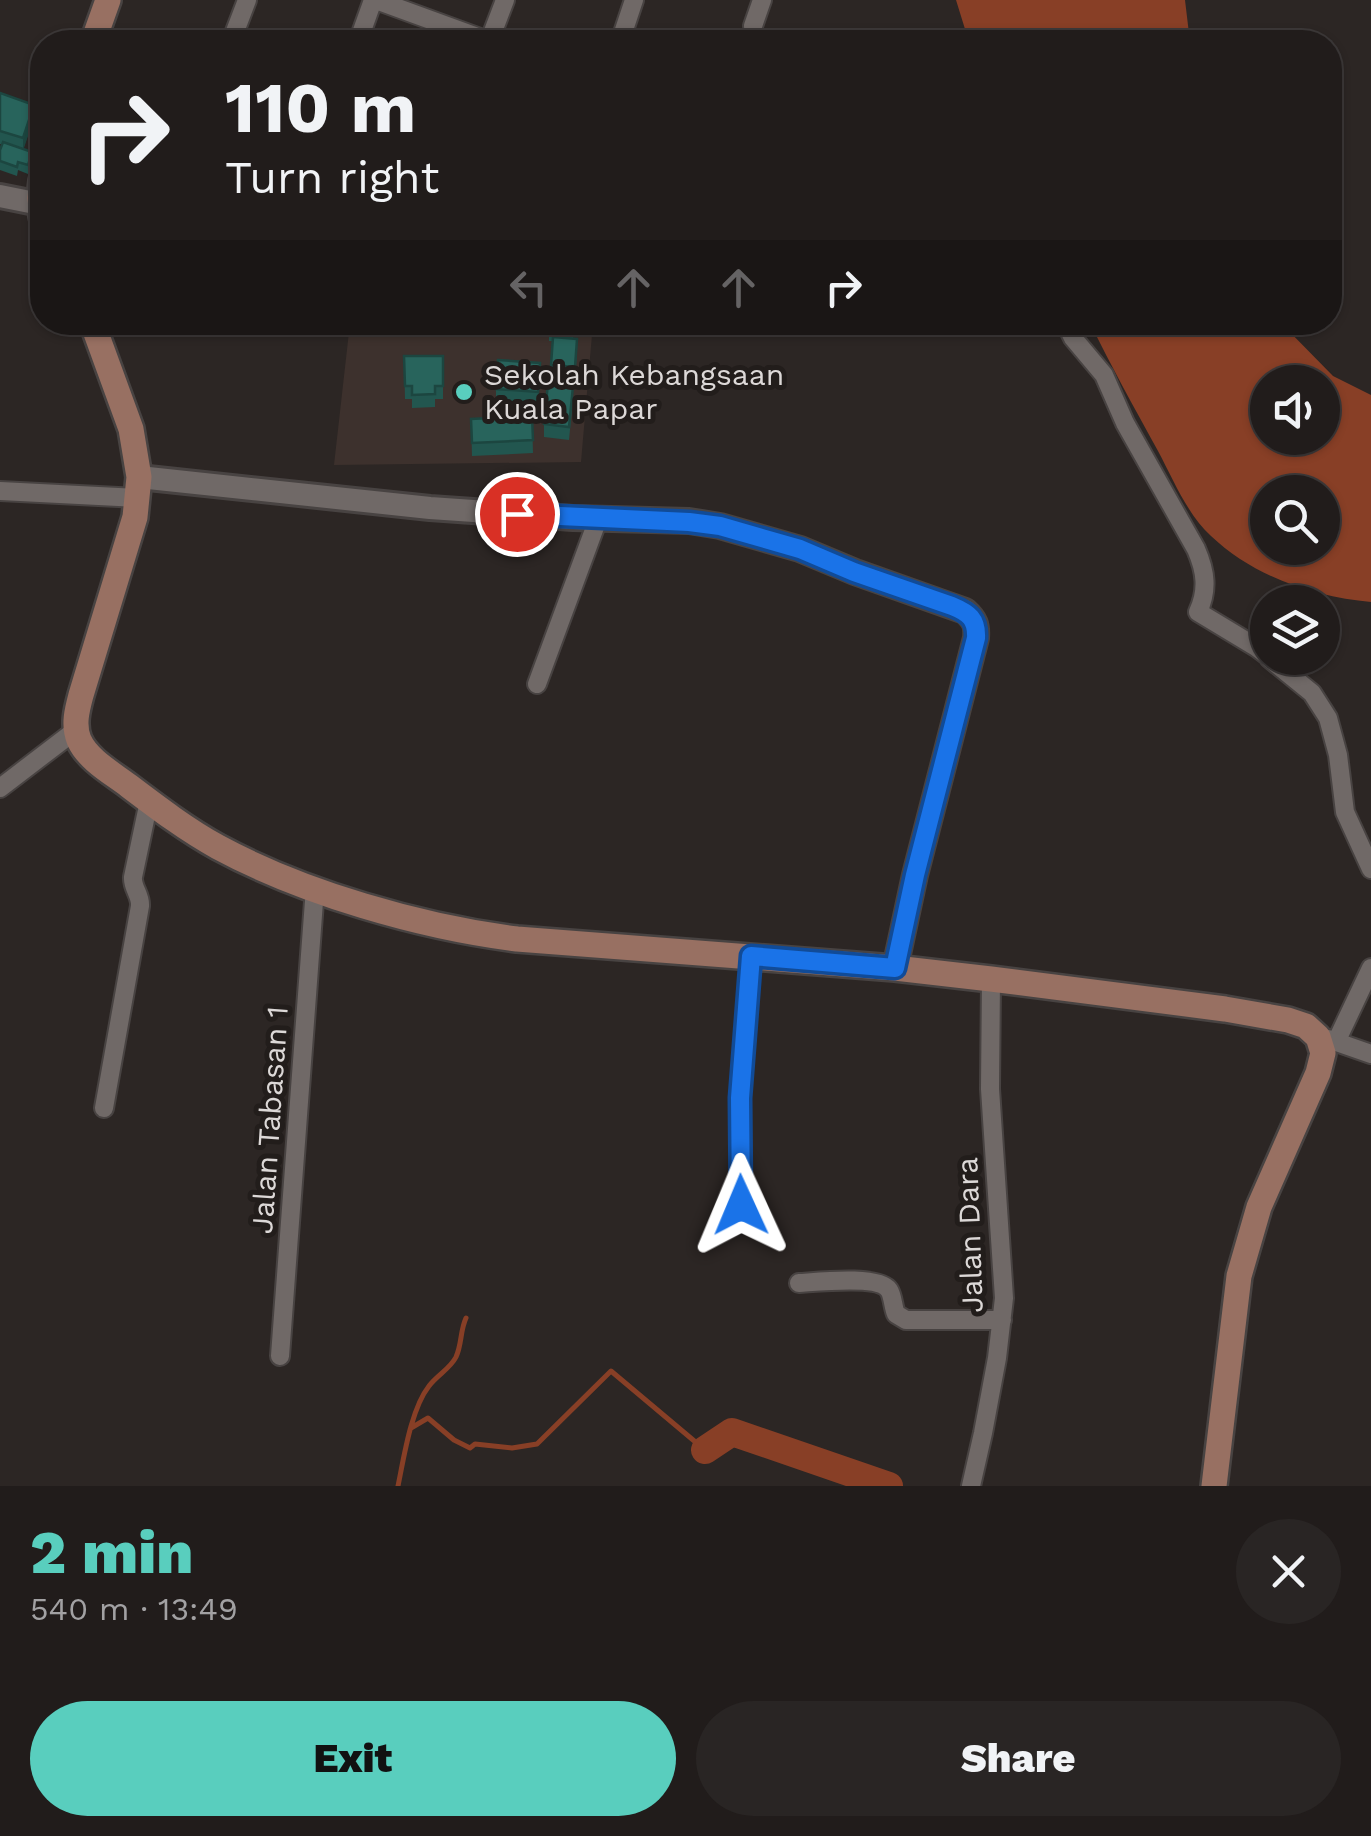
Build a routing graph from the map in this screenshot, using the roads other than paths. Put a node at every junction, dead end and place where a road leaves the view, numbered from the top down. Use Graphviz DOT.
graph roads {
  1 [pos="108,0"];
  2 [pos="247,0"];
  3 [pos="374,0"];
  4 [pos="504,0"];
  5 [pos="634,0"];
  6 [pos="762,0"];
  7 [pos="753,26"];
  8 [pos="97,30"];
  9 [pos="236,30"];
  10 [pos="363,30"];
  11 [pos="457,30"];
  12 [pos="494,30"];
  13 [pos="624,30"];
  14 [pos="0,196"];
  15 [pos="30,199"];
  16 [pos="97,335"];
  17 [pos="1071,335"];
  18 [pos="138,488"];
  19 [pos="0,491"];
  20 [pos="598,518"];
  21 [pos="1250,643"];
  22 [pos="1290,675"];
  23 [pos="537,684"];
  24 [pos="76,730"];
  25 [pos="0,788"];
  26 [pos="150,801"];
  27 [pos="1371,869"];
  28 [pos="315,888"];
  29 [pos="751,956"];
  30 [pos="895,968"];
  31 [pos="1371,968"];
  32 [pos="991,979"];
  33 [pos="1327,1038"];
  34 [pos="1371,1054"];
  35 [pos="104,1108"];
  36 [pos="741,1205"];
  37 [pos="799,1282"];
  38 [pos="1002,1320"];
  39 [pos="280,1356"];
  40 [pos="970,1486"];
  41 [pos="1214,1486"];
  1 -- 8 [label="main road"];
  2 -- 9 [label="street"];
  3 -- 10 [label="street"];
  3 -- 11 [label="street"];
  4 -- 12 [label="street"];
  5 -- 13 [label="street"];
  6 -- 7 [label="street"];
  14 -- 15 [label="street"];
  16 -- 18 [label="main road"];
  17 -- 21 [label="street"];
  18 -- 19 [label="street"];
  18 -- 20 [label="street"];
  18 -- 24 [label="main road"];
  20 -- 23 [label="street"];
  20 -- 30 [label="street"];
  22 -- 27 [label="street"];
  24 -- 25 [label="street"];
  24 -- 26 [label="main road"];
  26 -- 28 [label="main road"];
  26 -- 35 [label="street"];
  28 -- 29 [label="main road"];
  28 -- 39 [label="street, Jalan Tabasan 1"];
  29 -- 30 [label="main road"];
  29 -- 36 [label="street"];
  30 -- 32 [label="main road"];
  31 -- 33 [label="street"];
  32 -- 33 [label="main road"];
  32 -- 38 [label="street, Jalan Dara"];
  33 -- 34 [label="street"];
  33 -- 41 [label="main road"];
  37 -- 38 [label="street"];
  38 -- 40 [label="street, Jalan Dara"];
}
